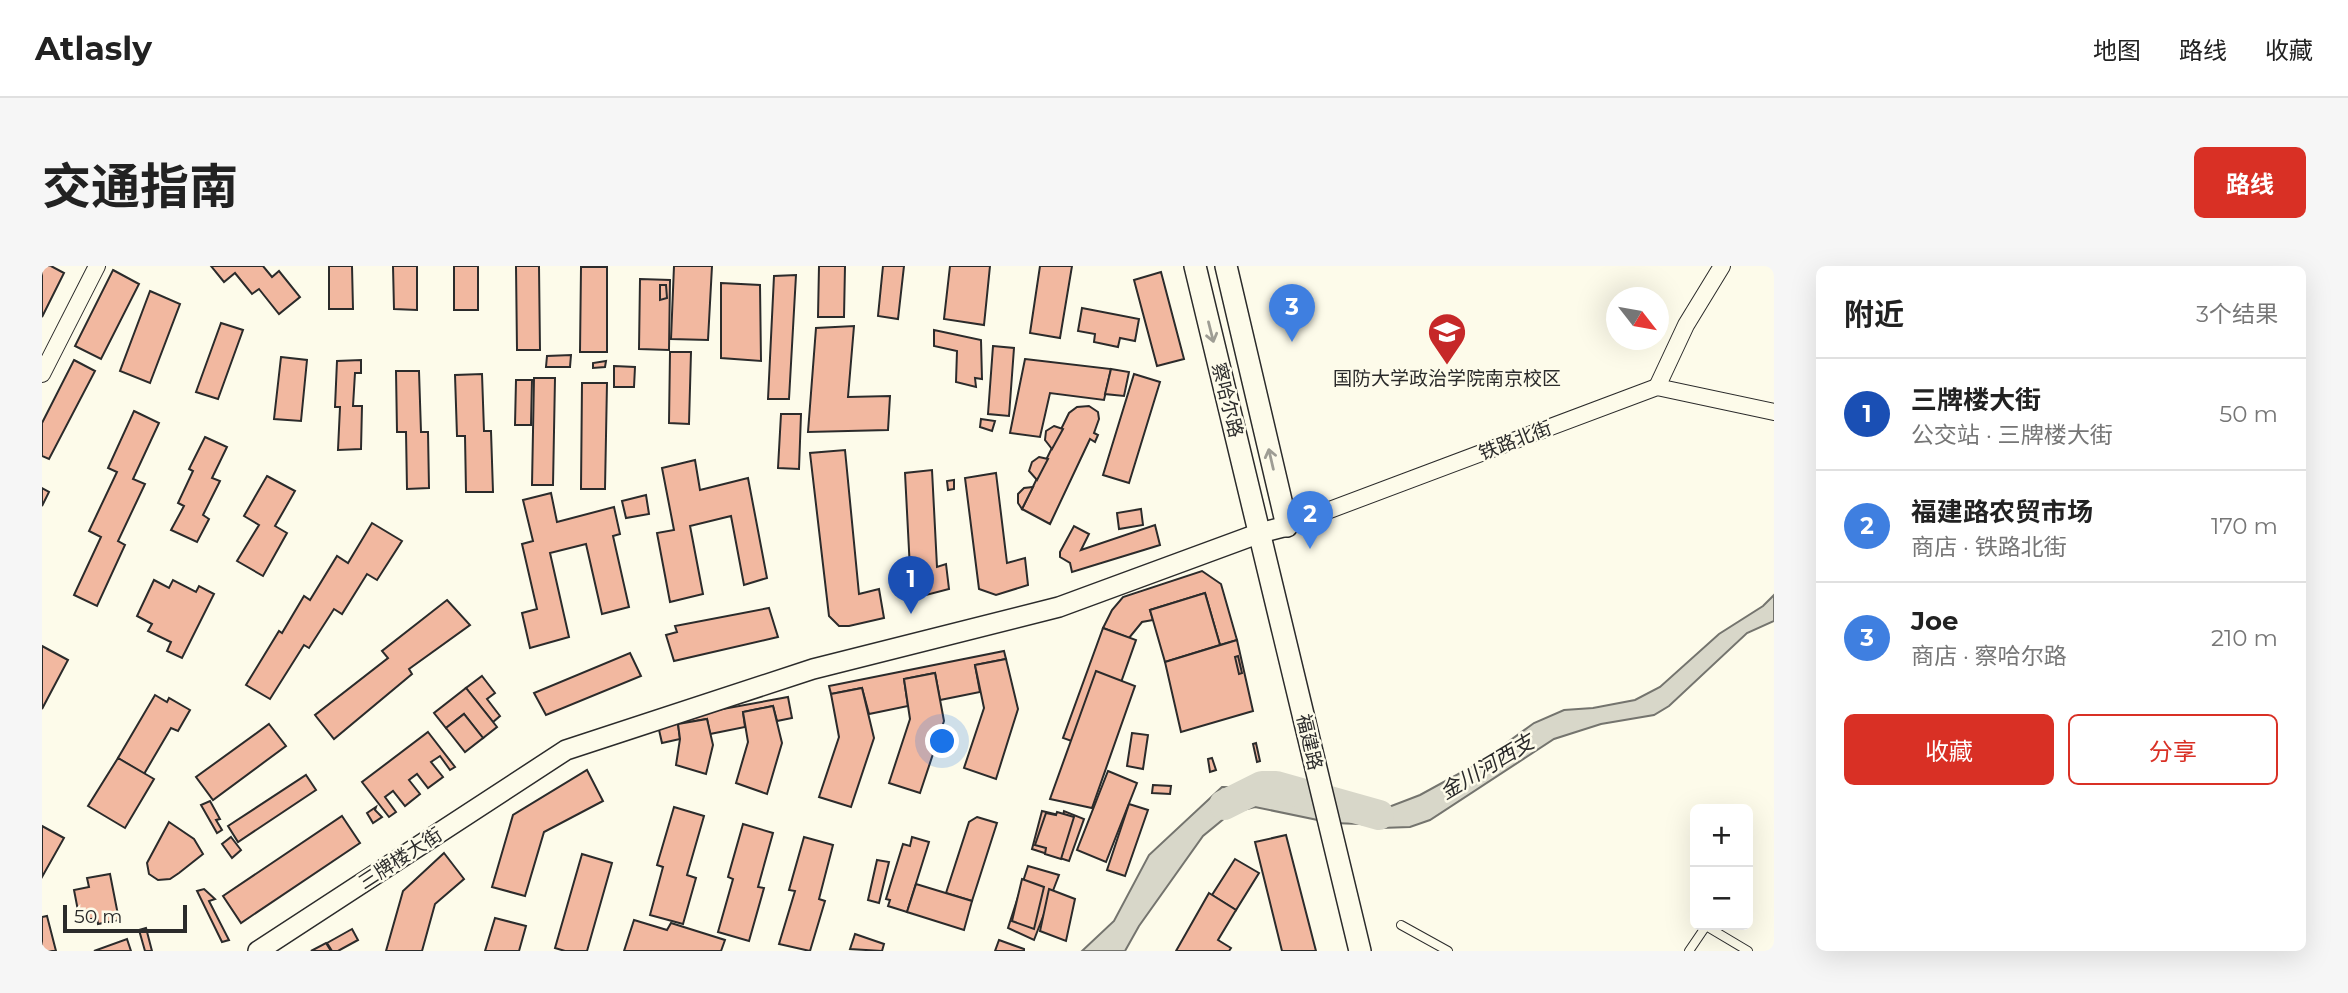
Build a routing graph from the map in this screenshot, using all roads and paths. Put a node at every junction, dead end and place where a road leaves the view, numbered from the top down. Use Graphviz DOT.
graph roads {
  1 [pos="96,266"];
  2 [pos="1195,266"];
  3 [pos="1226,266"];
  4 [pos="1722,266"];
  5 [pos="42,374"];
  6 [pos="1657,387"];
  7 [pos="1774,412"];
  8 [pos="1287,526"];
  9 [pos="1260,533"];
  10 [pos="1401,925"];
  11 [pos="258,951"];
  12 [pos="1360,951"];
  13 [pos="1448,951"];
  14 [pos="1689,951"];
  15 [pos="1748,951"];
  1 -- 5 [label="street"];
  2 -- 9 [label="main road, 察哈尔路, one-way"];
  8 -- 3 [label="main road, 察哈尔路, one-way"];
  4 -- 6 [label="street"];
  6 -- 7 [label="street"];
  6 -- 8 [label="street, 铁路北街"];
  8 -- 9 [label="street, 铁路北街"];
  9 -- 11 [label="street, 三牌楼大街"];
  9 -- 12 [label="main road, 福建路"];
  10 -- 13 [label="lane"];
  14 -- 15 [label="lane"];
}
